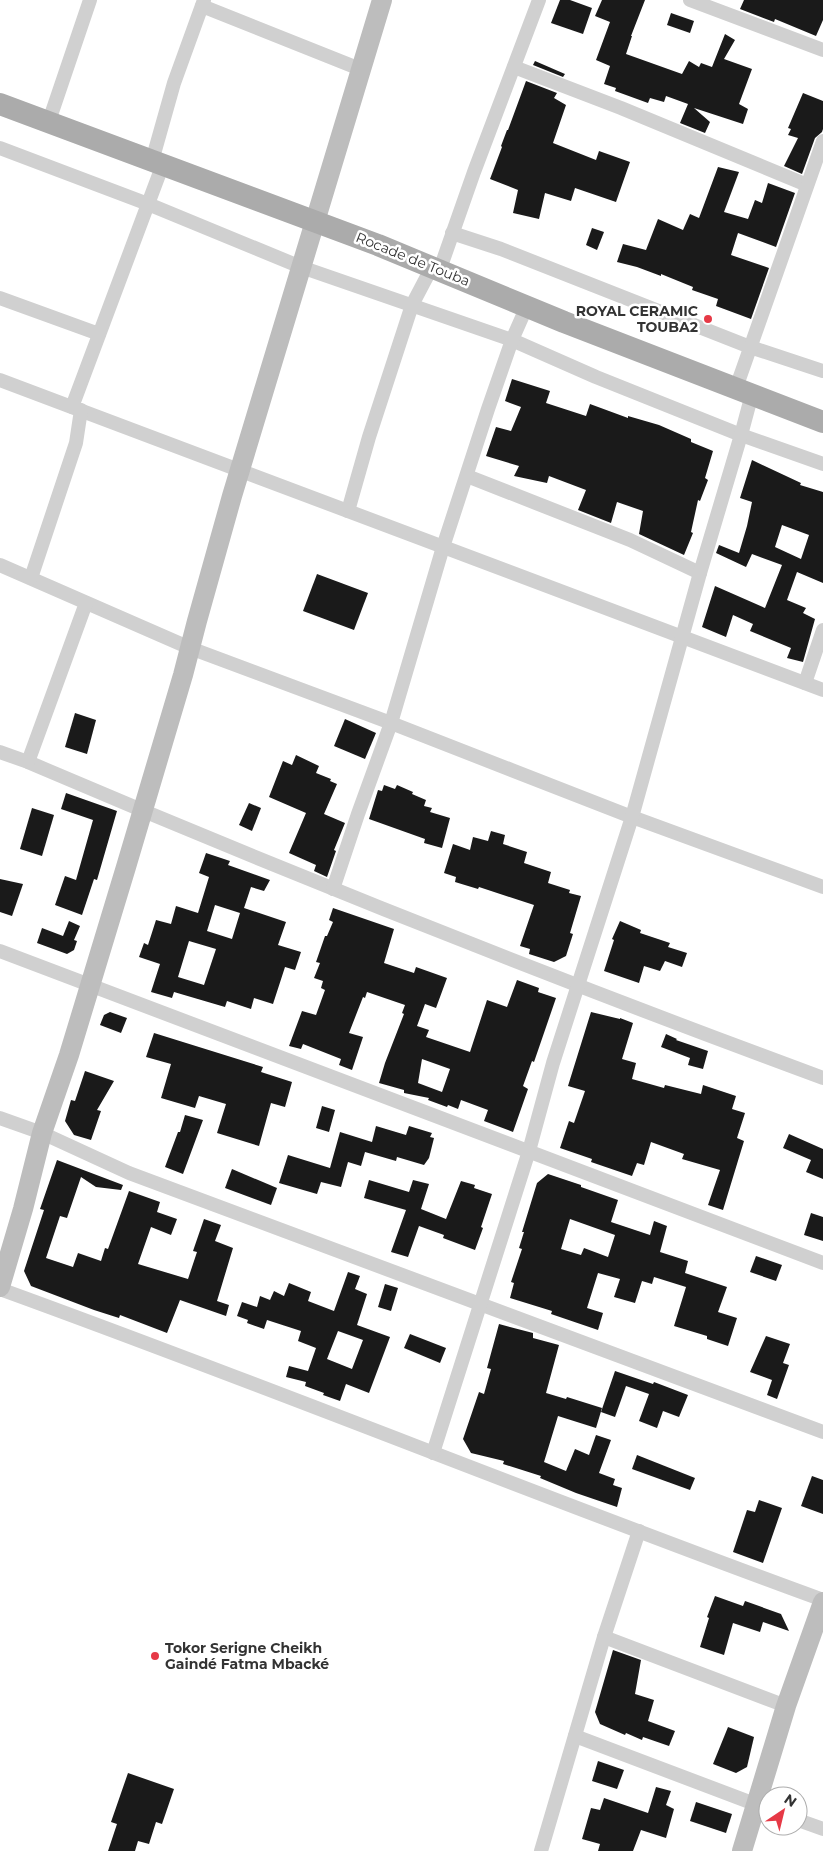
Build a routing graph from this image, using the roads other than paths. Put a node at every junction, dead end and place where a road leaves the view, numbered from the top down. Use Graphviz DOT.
graph roads {
  1 [pos="90,0"];
  2 [pos="382,0"];
  3 [pos="539,0"];
  4 [pos="690,0"];
  5 [pos="203,3"];
  6 [pos="823,50"];
  7 [pos="514,68"];
  8 [pos="360,69"];
  9 [pos="0,104"];
  10 [pos="49,121"];
  11 [pos="823,140"];
  12 [pos="0,148"];
  13 [pos="157,163"];
  14 [pos="807,185"];
  15 [pos="148,204"];
  16 [pos="314,221"];
  17 [pos="452,233"];
  18 [pos="301,267"];
  19 [pos="436,268"];
  20 [pos="0,298"];
  21 [pos="412,305"];
  22 [pos="527,306"];
  23 [pos="99,334"];
  24 [pos="512,340"];
  25 [pos="750,347"];
  26 [pos="823,371"];
  27 [pos="0,380"];
  28 [pos="744,391"];
  29 [pos="76,408"];
  30 [pos="823,422"];
  31 [pos="741,435"];
  32 [pos="823,464"];
  33 [pos="240,470"];
  34 [pos="467,476"];
  35 [pos="348,511"];
  36 [pos="443,547"];
  37 [pos="0,565"];
  38 [pos="700,573"];
  39 [pos="31,578"];
  40 [pos="86,603"];
  41 [pos="823,630"];
  42 [pos="683,637"];
  43 [pos="190,648"];
  44 [pos="804,683"];
  45 [pos="823,690"];
  46 [pos="391,723"];
  47 [pos="0,752"];
  48 [pos="28,762"];
  49 [pos="143,811"];
  50 [pos="632,817"];
  51 [pos="823,887"];
  52 [pos="333,889"];
  53 [pos="0,951"];
  54 [pos="91,985"];
  55 [pos="578,986"];
  56 [pos="823,1078"];
  57 [pos="0,1118"];
  58 [pos="42,1133"];
  59 [pos="529,1151"];
  60 [pos="823,1263"];
  61 [pos="0,1288"];
  62 [pos="481,1304"];
  63 [pos="823,1432"];
  64 [pos="433,1453"];
  65 [pos="639,1531"];
  66 [pos="823,1601"];
  67 [pos="604,1637"];
  68 [pos="786,1706"];
  69 [pos="575,1736"];
  70 [pos="767,1786"];
  71 [pos="758,1805"];
  72 [pos="758,1815"];
  73 [pos="808,1824"];
  74 [pos="823,1829"];
  75 [pos="541,1851"];
  76 [pos="742,1851"];
  1 -- 10 [label="street"];
  2 -- 8 [label="main road"];
  3 -- 7 [label="street"];
  4 -- 6 [label="street"];
  5 -- 8 [label="street"];
  5 -- 13 [label="street"];
  7 -- 14 [label="street"];
  7 -- 17 [label="street"];
  8 -- 16 [label="main road"];
  9 -- 10 [label="main road, Rocade de Touba"];
  10 -- 13 [label="main road, Rocade de Touba"];
  11 -- 14 [label="street"];
  12 -- 15 [label="street"];
  13 -- 15 [label="street"];
  13 -- 16 [label="main road, Rocade de Touba"];
  14 -- 25 [label="street"];
  15 -- 18 [label="street"];
  15 -- 23 [label="street"];
  16 -- 18 [label="main road"];
  16 -- 19 [label="main road, Rocade de Touba"];
  17 -- 19 [label="street"];
  17 -- 25 [label="street"];
  18 -- 21 [label="street"];
  18 -- 33 [label="main road"];
  19 -- 21 [label="street"];
  19 -- 22 [label="main road, Rocade de Touba"];
  20 -- 23 [label="street"];
  21 -- 24 [label="street"];
  21 -- 35 [label="street"];
  22 -- 24 [label="street"];
  22 -- 28 [label="main road, Rocade de Touba"];
  23 -- 29 [label="street"];
  24 -- 31 [label="street"];
  24 -- 34 [label="street"];
  25 -- 26 [label="street"];
  25 -- 28 [label="street"];
  27 -- 29 [label="street"];
  28 -- 30 [label="main road, Rocade de Touba"];
  28 -- 31 [label="street"];
  29 -- 33 [label="street"];
  29 -- 39 [label="street"];
  31 -- 32 [label="street"];
  31 -- 38 [label="street"];
  33 -- 35 [label="street"];
  33 -- 43 [label="main road"];
  34 -- 36 [label="street"];
  34 -- 38 [label="street"];
  35 -- 36 [label="street"];
  36 -- 42 [label="street"];
  36 -- 46 [label="street"];
  37 -- 39 [label="street"];
  38 -- 42 [label="street"];
  39 -- 40 [label="street"];
  40 -- 43 [label="street"];
  40 -- 48 [label="street"];
  41 -- 44 [label="street"];
  42 -- 44 [label="street"];
  42 -- 50 [label="street"];
  43 -- 46 [label="street"];
  43 -- 49 [label="main road"];
  44 -- 45 [label="street"];
  46 -- 50 [label="street"];
  46 -- 52 [label="street"];
  47 -- 48 [label="street"];
  48 -- 49 [label="street"];
  49 -- 52 [label="street"];
  49 -- 54 [label="main road"];
  50 -- 51 [label="street"];
  50 -- 55 [label="street"];
  52 -- 55 [label="street"];
  53 -- 54 [label="street"];
  54 -- 58 [label="main road"];
  54 -- 59 [label="street"];
  55 -- 56 [label="street"];
  55 -- 59 [label="street"];
  57 -- 58 [label="street"];
  58 -- 61 [label="main road"];
  58 -- 62 [label="street"];
  59 -- 60 [label="street"];
  59 -- 62 [label="street"];
  61 -- 64 [label="street"];
  62 -- 63 [label="street"];
  62 -- 64 [label="street"];
  64 -- 65 [label="street"];
  65 -- 66 [label="street"];
  65 -- 67 [label="street"];
  66 -- 68 [label="main road"];
  67 -- 68 [label="street"];
  67 -- 69 [label="street"];
  68 -- 70 [label="main road"];
  69 -- 71 [label="street"];
  69 -- 75 [label="street"];
  72 -- 76 [label="main road"];
  73 -- 74 [label="street"];
}
